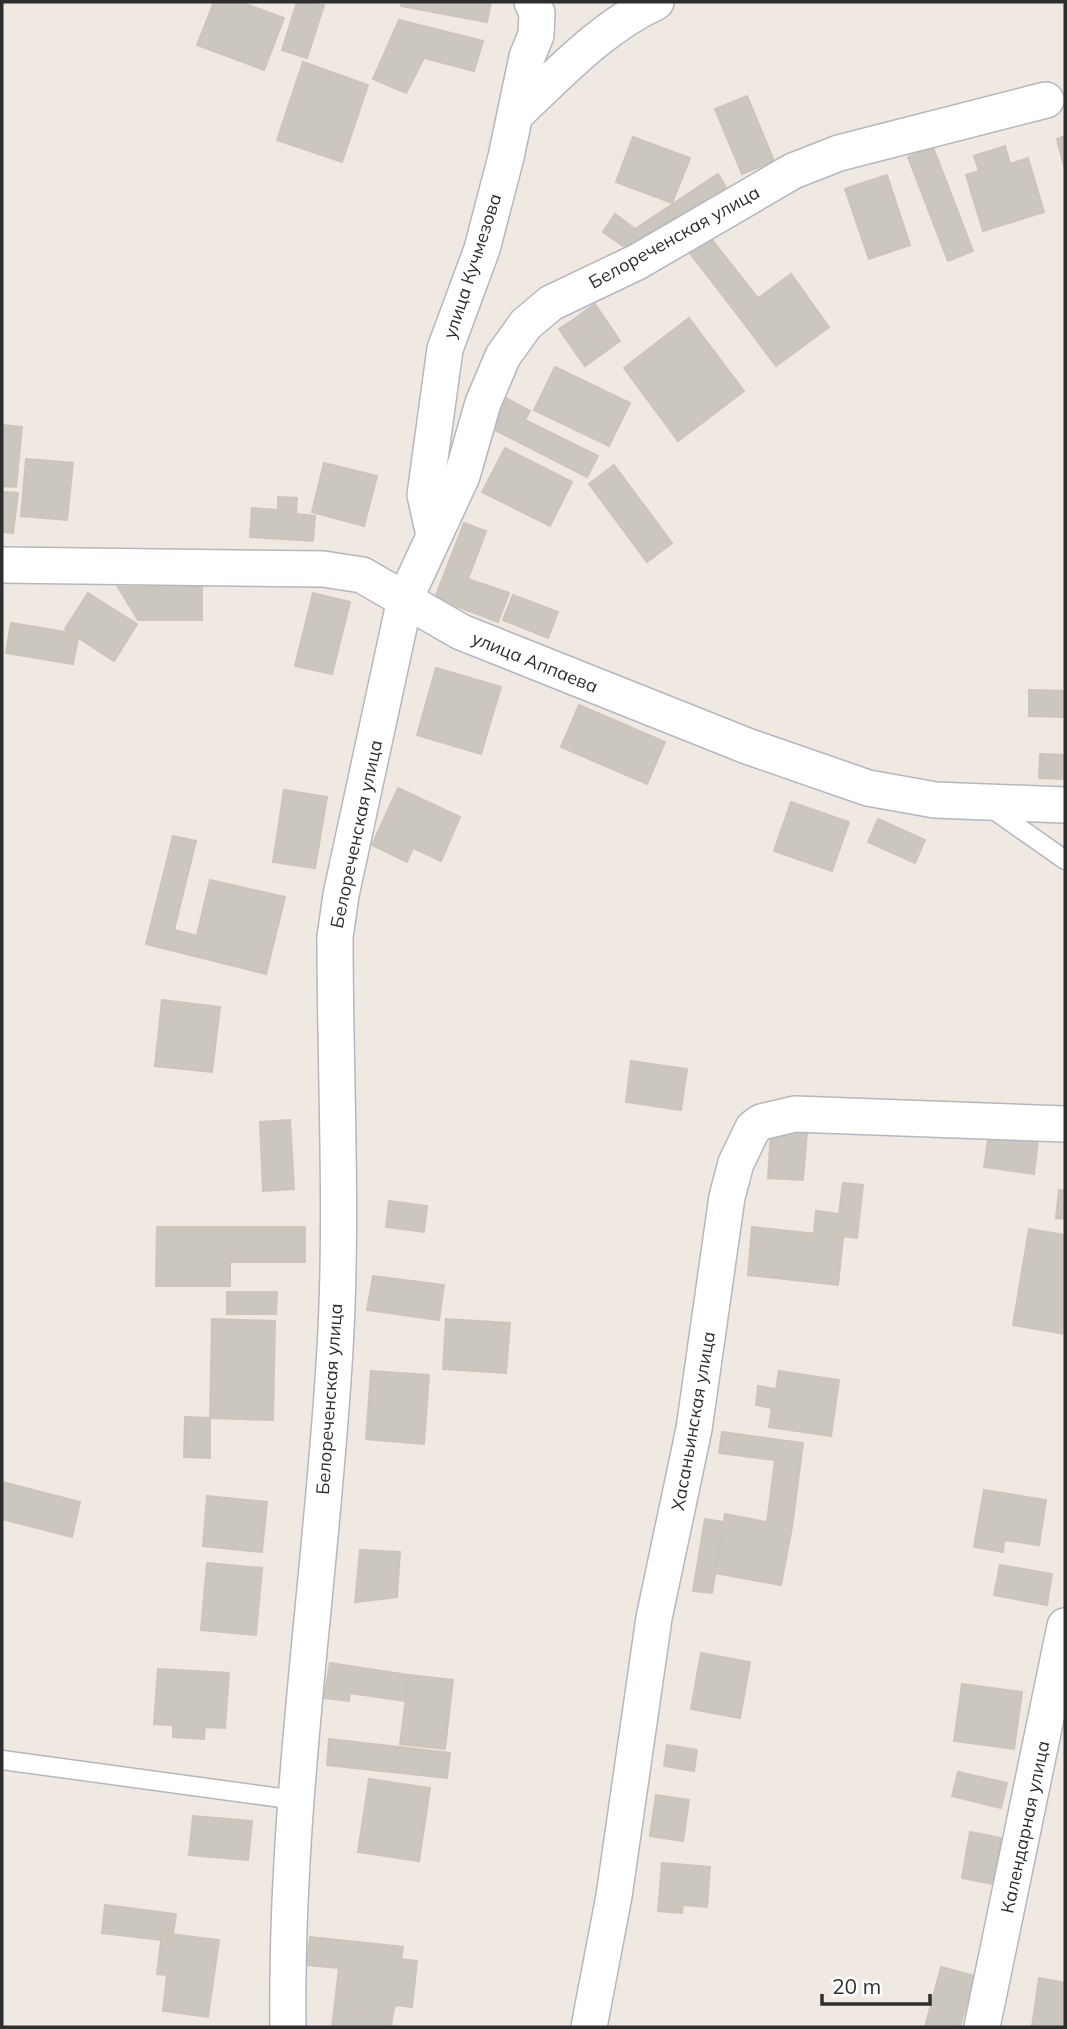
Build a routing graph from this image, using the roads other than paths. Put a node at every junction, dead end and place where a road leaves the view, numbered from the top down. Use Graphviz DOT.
graph roads {
  1 [pos="532,2"];
  2 [pos="656,2"];
  3 [pos="1046,100"];
  4 [pos="516,114"];
  5 [pos="434,535"];
  6 [pos="2,565"];
  7 [pos="405,599"];
  8 [pos="980,800"];
  9 [pos="1065,805"];
  10 [pos="1065,860"];
  11 [pos="1065,1124"];
  12 [pos="1065,1626"];
  13 [pos="2,1760"];
  14 [pos="296,1800"];
  15 [pos="288,2027"];
  16 [pos="589,2027"];
  17 [pos="982,2027"];
  1 -- 4 [label="street, улица Кучмезова"];
  2 -- 4 [label="street"];
  3 -- 5 [label="street, Белореченская улица"];
  4 -- 5 [label="street, улица Кучмезова"];
  5 -- 7 [label="street, Белореченская улица"];
  6 -- 7 [label="street, улица Аппаева"];
  7 -- 8 [label="street, улица Аппаева"];
  7 -- 14 [label="street, Белореченская улица"];
  8 -- 9 [label="street, улица Аппаева"];
  8 -- 10 [label="lane"];
  11 -- 16 [label="street, Хасаньинская улица"];
  12 -- 17 [label="street, Календарная улица"];
  13 -- 14 [label="lane"];
  14 -- 15 [label="street, Белореченская улица"];
}
